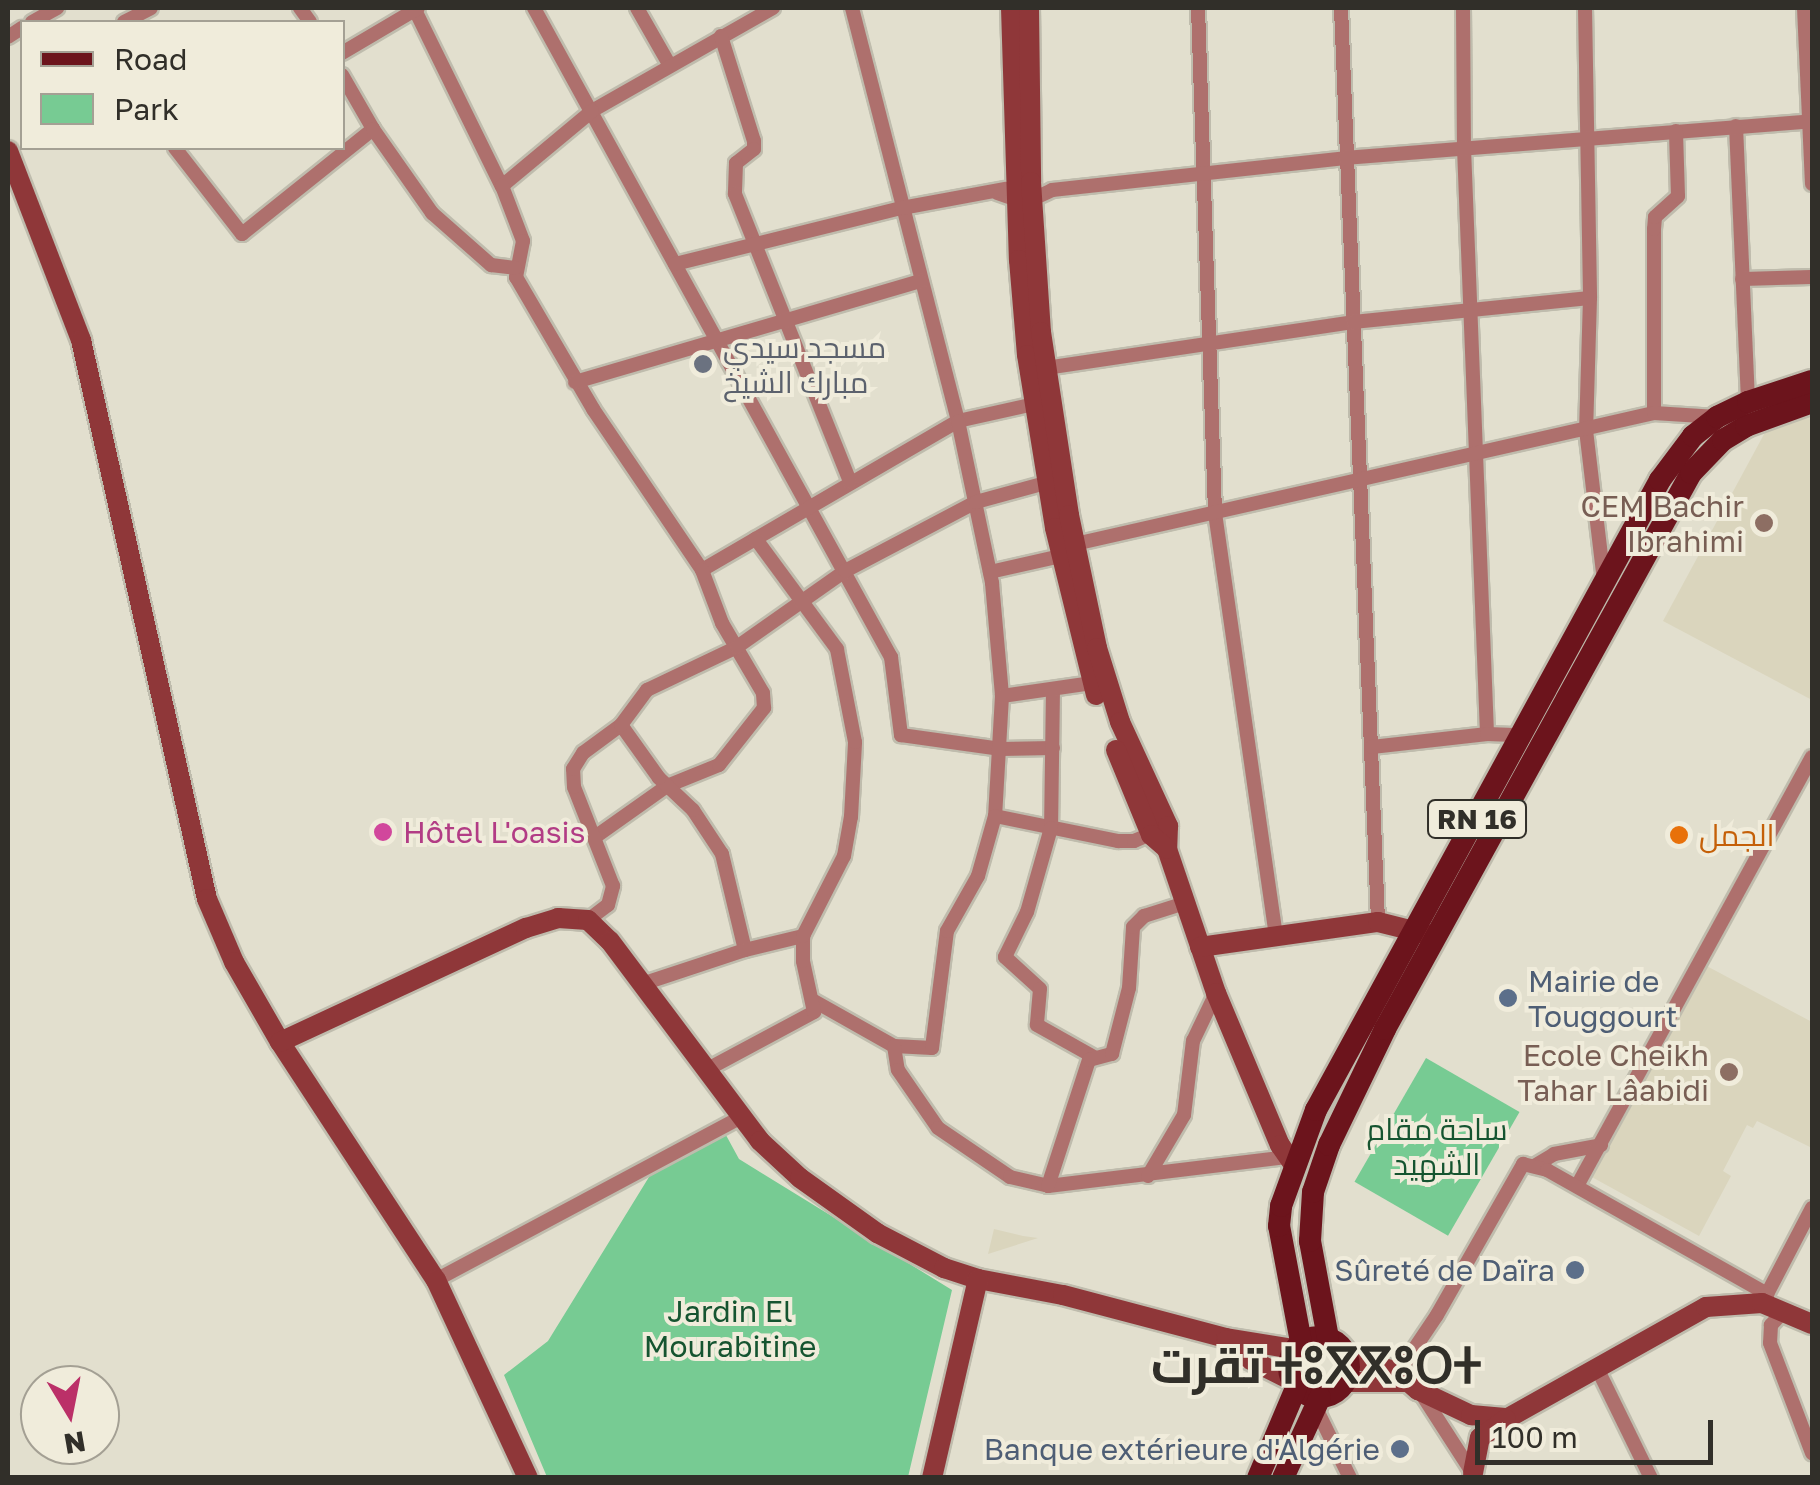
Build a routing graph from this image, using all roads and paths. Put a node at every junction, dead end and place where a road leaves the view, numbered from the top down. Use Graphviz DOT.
graph roads {
  1 [pos="150,8"];
  2 [pos="415,8"];
  3 [pos="534,8"];
  4 [pos="636,8"];
  5 [pos="852,8"];
  6 [pos="1011,8"];
  7 [pos="1029,8"];
  8 [pos="1198,8"];
  9 [pos="1341,8"];
  10 [pos="1463,8"];
  11 [pos="1585,8"];
  12 [pos="1804,8"];
  13 [pos="765,10"];
  14 [pos="128,20"];
  15 [pos="721,36"];
  16 [pos="345,52"];
  17 [pos="668,64"];
  18 [pos="345,81"];
  19 [pos="592,111"];
  20 [pos="1811,121"];
  21 [pos="1736,126"];
  22 [pos="373,129"];
  23 [pos="1676,131"];
  24 [pos="1588,138"];
  25 [pos="1464,148"];
  26 [pos="176,150"];
  27 [pos="8,151"];
  28 [pos="1345,158"];
  29 [pos="1203,176"];
  30 [pos="1812,184"];
  31 [pos="502,187"];
  32 [pos="1024,191"];
  33 [pos="902,208"];
  34 [pos="754,242"];
  35 [pos="675,264"];
  36 [pos="516,268"];
  37 [pos="1812,277"];
  38 [pos="1742,279"];
  39 [pos="921,281"];
  40 [pos="1590,298"];
  41 [pos="1470,308"];
  42 [pos="783,321"];
  43 [pos="1353,322"];
  44 [pos="714,338"];
  45 [pos="1208,343"];
  46 [pos="1046,368"];
  47 [pos="1812,381"];
  48 [pos="576,382"];
  49 [pos="1748,402"];
  50 [pos="1812,402"];
  51 [pos="1034,404"];
  52 [pos="1654,413"];
  53 [pos="1717,417"];
  54 [pos="958,421"];
  55 [pos="1586,430"];
  56 [pos="1475,455"];
  57 [pos="1361,478"];
  58 [pos="850,482"];
  59 [pos="1046,483"];
  60 [pos="976,502"];
  61 [pos="809,505"];
  62 [pos="1215,513"];
  63 [pos="756,539"];
  64 [pos="1068,550"];
  65 [pos="702,570"];
  66 [pos="845,571"];
  67 [pos="990,572"];
  68 [pos="1605,587"];
  69 [pos="800,600"];
  70 [pos="737,647"];
  71 [pos="1092,683"];
  72 [pos="1052,689"];
  73 [pos="1002,696"];
  74 [pos="621,725"];
  75 [pos="1486,734"];
  76 [pos="1520,735"];
  77 [pos="1053,748"];
  78 [pos="1372,748"];
  79 [pos="1001,749"];
  80 [pos="1812,757"];
  81 [pos="666,786"];
  82 [pos="995,816"];
  83 [pos="1052,828"];
  84 [pos="595,837"];
  85 [pos="1162,837"];
  86 [pos="1185,902"];
  87 [pos="588,920"];
  88 [pos="1378,922"];
  89 [pos="1413,929"];
  90 [pos="1276,934"];
  91 [pos="803,936"];
  92 [pos="1437,938"];
  93 [pos="1200,947"];
  94 [pos="745,950"];
  95 [pos="642,984"];
  96 [pos="1216,993"];
  97 [pos="814,1001"];
  98 [pos="280,1042"];
  99 [pos="894,1046"];
  100 [pos="1094,1057"];
  101 [pos="706,1070"];
  102 [pos="741,1117"];
  103 [pos="1601,1145"];
  104 [pos="1290,1161"];
  105 [pos="1536,1164"];
  106 [pos="1148,1176"];
  107 [pos="1048,1186"];
  108 [pos="1577,1186"];
  109 [pos="1812,1208"];
  110 [pos="978,1279"];
  111 [pos="436,1280"];
  112 [pos="1764,1298"];
  113 [pos="1785,1310"];
  114 [pos="1812,1324"];
  115 [pos="1226,1338"];
  116 [pos="1328,1338"];
  117 [pos="1298,1346"];
  118 [pos="1348,1357"];
  119 [pos="1597,1368"];
  120 [pos="1345,1382"];
  121 [pos="1403,1382"];
  122 [pos="1294,1384"];
  123 [pos="1318,1403"];
  124 [pos="1508,1418"];
  125 [pos="1812,1454"];
  126 [pos="1474,1475"];
  127 [pos="528,1478"];
  128 [pos="932,1478"];
  129 [pos="1258,1478"];
  130 [pos="1283,1478"];
  131 [pos="1350,1478"];
  132 [pos="1651,1478"];
  1 -- 14 [label="street"];
  2 -- 16 [label="street"];
  2 -- 31 [label="street"];
  3 -- 19 [label="street"];
  4 -- 17 [label="street"];
  5 -- 33 [label="street"];
  6 -- 32 [label="street"];
  7 -- 32 [label="street"];
  8 -- 29 [label="street"];
  9 -- 28 [label="street"];
  10 -- 25 [label="street"];
  11 -- 24 [label="street"];
  12 -- 20 [label="street"];
  13 -- 15 [label="street"];
  15 -- 17 [label="street"];
  15 -- 34 [label="street"];
  17 -- 19 [label="street"];
  18 -- 22 [label="street"];
  19 -- 31 [label="street"];
  19 -- 35 [label="street"];
  20 -- 21 [label="street"];
  20 -- 30 [label="street"];
  21 -- 23 [label="street"];
  21 -- 38 [label="street"];
  22 -- 26 [label="street"];
  22 -- 36 [label="street"];
  23 -- 24 [label="street"];
  23 -- 52 [label="street"];
  24 -- 25 [label="street"];
  24 -- 40 [label="street"];
  25 -- 28 [label="street"];
  25 -- 41 [label="street"];
  27 -- 98 [label="street"];
  28 -- 29 [label="street"];
  28 -- 43 [label="street"];
  29 -- 32 [label="street"];
  29 -- 45 [label="street"];
  31 -- 36 [label="street"];
  32 -- 33 [label="street"];
  32 -- 46 [label="street"];
  32 -- 51 [label="street"];
  33 -- 34 [label="street"];
  33 -- 39 [label="street"];
  34 -- 35 [label="street"];
  34 -- 42 [label="street"];
  35 -- 44 [label="street"];
  36 -- 48 [label="street"];
  37 -- 38 [label="street"];
  38 -- 49 [label="street"];
  39 -- 42 [label="street"];
  39 -- 54 [label="street"];
  40 -- 41 [label="street"];
  40 -- 55 [label="street"];
  41 -- 43 [label="street"];
  41 -- 56 [label="street"];
  42 -- 44 [label="street"];
  42 -- 58 [label="street"];
  43 -- 45 [label="street"];
  43 -- 57 [label="street"];
  44 -- 48 [label="street"];
  44 -- 61 [label="street"];
  45 -- 46 [label="street"];
  45 -- 62 [label="street"];
  46 -- 64 [label="street"];
  47 -- 49 [label="main road, RN 16"];
  48 -- 65 [label="street"];
  49 -- 53 [label="main road, RN 16"];
  50 -- 92 [label="main road, RN 16"];
  51 -- 54 [label="street"];
  51 -- 59 [label="street"];
  52 -- 53 [label="street"];
  52 -- 55 [label="street"];
  53 -- 68 [label="main road, RN 16"];
  54 -- 58 [label="street"];
  54 -- 60 [label="street"];
  55 -- 56 [label="street"];
  55 -- 68 [label="street"];
  56 -- 57 [label="street"];
  56 -- 75 [label="street"];
  57 -- 62 [label="street"];
  57 -- 78 [label="street"];
  58 -- 61 [label="street"];
  59 -- 60 [label="street"];
  59 -- 64 [label="street"];
  60 -- 66 [label="street"];
  60 -- 67 [label="street"];
  61 -- 63 [label="street"];
  61 -- 66 [label="street"];
  62 -- 64 [label="street"];
  62 -- 90 [label="street"];
  63 -- 65 [label="street"];
  63 -- 69 [label="street"];
  64 -- 67 [label="street"];
  64 -- 71 [label="street"];
  64 -- 85 [label="street"];
  65 -- 70 [label="street"];
  66 -- 69 [label="street"];
  66 -- 79 [label="street"];
  67 -- 73 [label="street"];
  68 -- 76 [label="main road, RN 16"];
  69 -- 70 [label="street"];
  69 -- 91 [label="street"];
  70 -- 74 [label="street"];
  70 -- 81 [label="street"];
  71 -- 72 [label="street"];
  71 -- 85 [label="street"];
  72 -- 73 [label="street"];
  72 -- 77 [label="street"];
  73 -- 79 [label="street"];
  74 -- 81 [label="street"];
  74 -- 84 [label="street"];
  75 -- 76 [label="street"];
  75 -- 78 [label="street"];
  76 -- 89 [label="main road, RN 16"];
  77 -- 79 [label="street"];
  77 -- 83 [label="street"];
  78 -- 88 [label="street"];
  79 -- 82 [label="street"];
  80 -- 103 [label="street"];
  81 -- 84 [label="street"];
  81 -- 94 [label="street"];
  82 -- 83 [label="street"];
  82 -- 99 [label="street"];
  83 -- 85 [label="street"];
  83 -- 100 [label="street"];
  84 -- 87 [label="street"];
  85 -- 86 [label="street"];
  86 -- 93 [label="street"];
  86 -- 100 [label="street"];
  87 -- 95 [label="street"];
  87 -- 98 [label="street"];
  88 -- 89 [label="street"];
  88 -- 90 [label="street"];
  89 -- 92 [label="street"];
  89 -- 104 [label="main road, RN 16"];
  90 -- 93 [label="street"];
  91 -- 94 [label="street"];
  91 -- 97 [label="street"];
  92 -- 116 [label="main road, RN 16"];
  93 -- 96 [label="street"];
  94 -- 95 [label="street"];
  95 -- 101 [label="street"];
  96 -- 104 [label="street"];
  96 -- 106 [label="street"];
  97 -- 99 [label="street"];
  97 -- 101 [label="street"];
  98 -- 111 [label="street"];
  99 -- 107 [label="street"];
  100 -- 107 [label="street"];
  101 -- 102 [label="street"];
  102 -- 110 [label="street"];
  102 -- 111 [label="street"];
  103 -- 105 [label="street"];
  103 -- 108 [label="street"];
  104 -- 106 [label="street"];
  104 -- 117 [label="main road, RN 16"];
  105 -- 108 [label="street"];
  105 -- 121 [label="street"];
  106 -- 107 [label="street"];
  108 -- 112 [label="street"];
  109 -- 112 [label="street"];
  110 -- 115 [label="street"];
  110 -- 128 [label="street"];
  111 -- 127 [label="street"];
  112 -- 113 [label="street"];
  112 -- 119 [label="street"];
  113 -- 114 [label="street"];
  113 -- 125 [label="street"];
  115 -- 117 [label="street"];
  115 -- 122 [label="street"];
  116 -- 117 [label="main road"];
  116 -- 118 [label="main road"];
  117 -- 122 [label="main road"];
  118 -- 120 [label="main road"];
  118 -- 121 [label="street"];
  119 -- 124 [label="street"];
  119 -- 132 [label="street"];
  120 -- 121 [label="street"];
  120 -- 123 [label="main road"];
  121 -- 124 [label="street"];
  121 -- 126 [label="street"];
  122 -- 123 [label="main road"];
  122 -- 129 [label="main road"];
  123 -- 130 [label="main road"];
  123 -- 131 [label="street"];
  124 -- 126 [label="street"];
}
